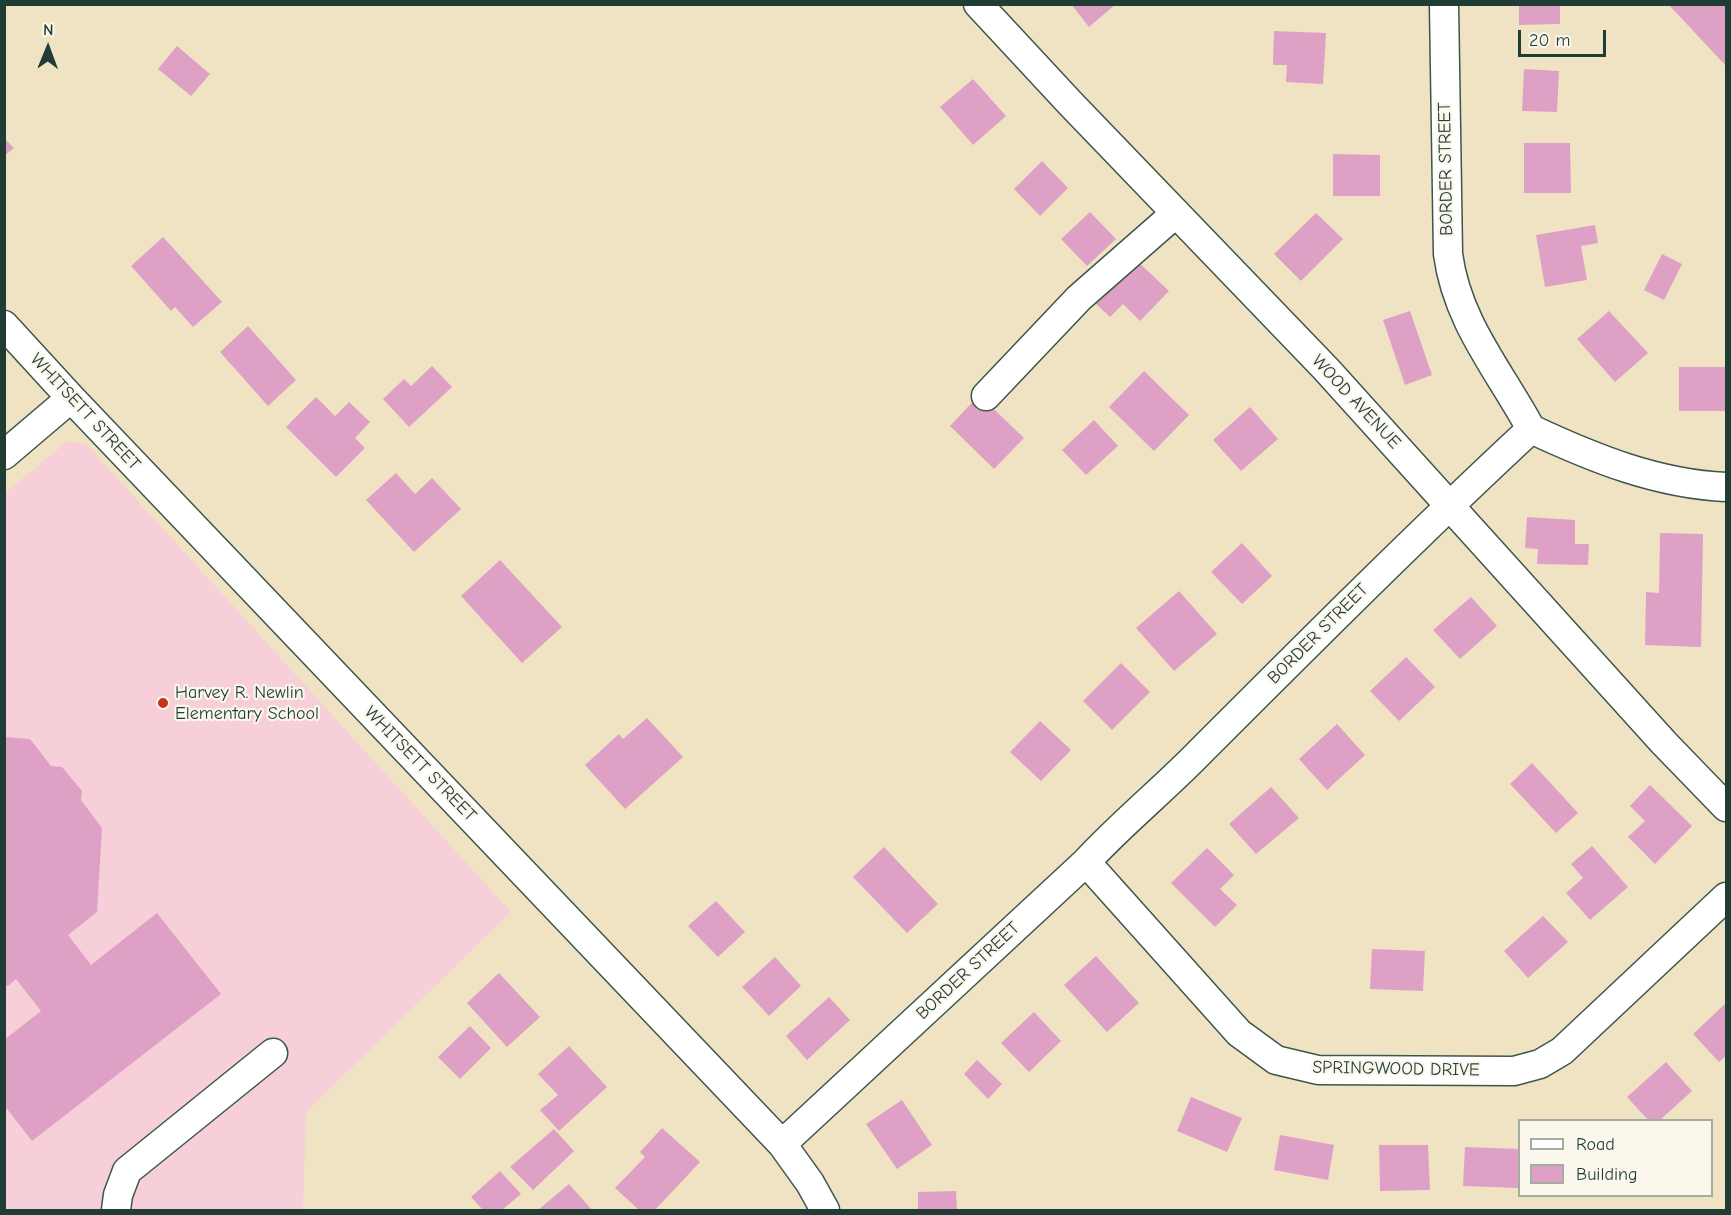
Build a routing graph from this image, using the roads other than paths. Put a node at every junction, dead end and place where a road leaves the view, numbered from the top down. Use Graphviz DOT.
graph roads {
  1 [pos="978,4"];
  2 [pos="1444,4"];
  3 [pos="1176,213"];
  4 [pos="4,325"];
  5 [pos="986,396"];
  6 [pos="72,398"];
  7 [pos="1531,429"];
  8 [pos="4,455"];
  9 [pos="1726,487"];
  10 [pos="1449,505"];
  11 [pos="1726,807"];
  12 [pos="1086,862"];
  13 [pos="1726,897"];
  14 [pos="273,1053"];
  15 [pos="782,1144"];
  16 [pos="116,1210"];
  17 [pos="825,1210"];
  1 -- 3 [label="street, WOOD AVENUE"];
  2 -- 7 [label="street, BORDER STREET"];
  3 -- 5 [label="street"];
  3 -- 10 [label="street, WOOD AVENUE"];
  4 -- 6 [label="street, WHITSETT STREET"];
  6 -- 8 [label="street"];
  6 -- 15 [label="street, WHITSETT STREET"];
  7 -- 9 [label="street"];
  7 -- 10 [label="street, BORDER STREET"];
  10 -- 11 [label="street, WOOD AVENUE"];
  10 -- 12 [label="street, BORDER STREET"];
  12 -- 13 [label="street, SPRINGWOOD DRIVE"];
  12 -- 15 [label="street, BORDER STREET"];
  14 -- 16 [label="street"];
  15 -- 17 [label="street, WHITSETT STREET"];
}
